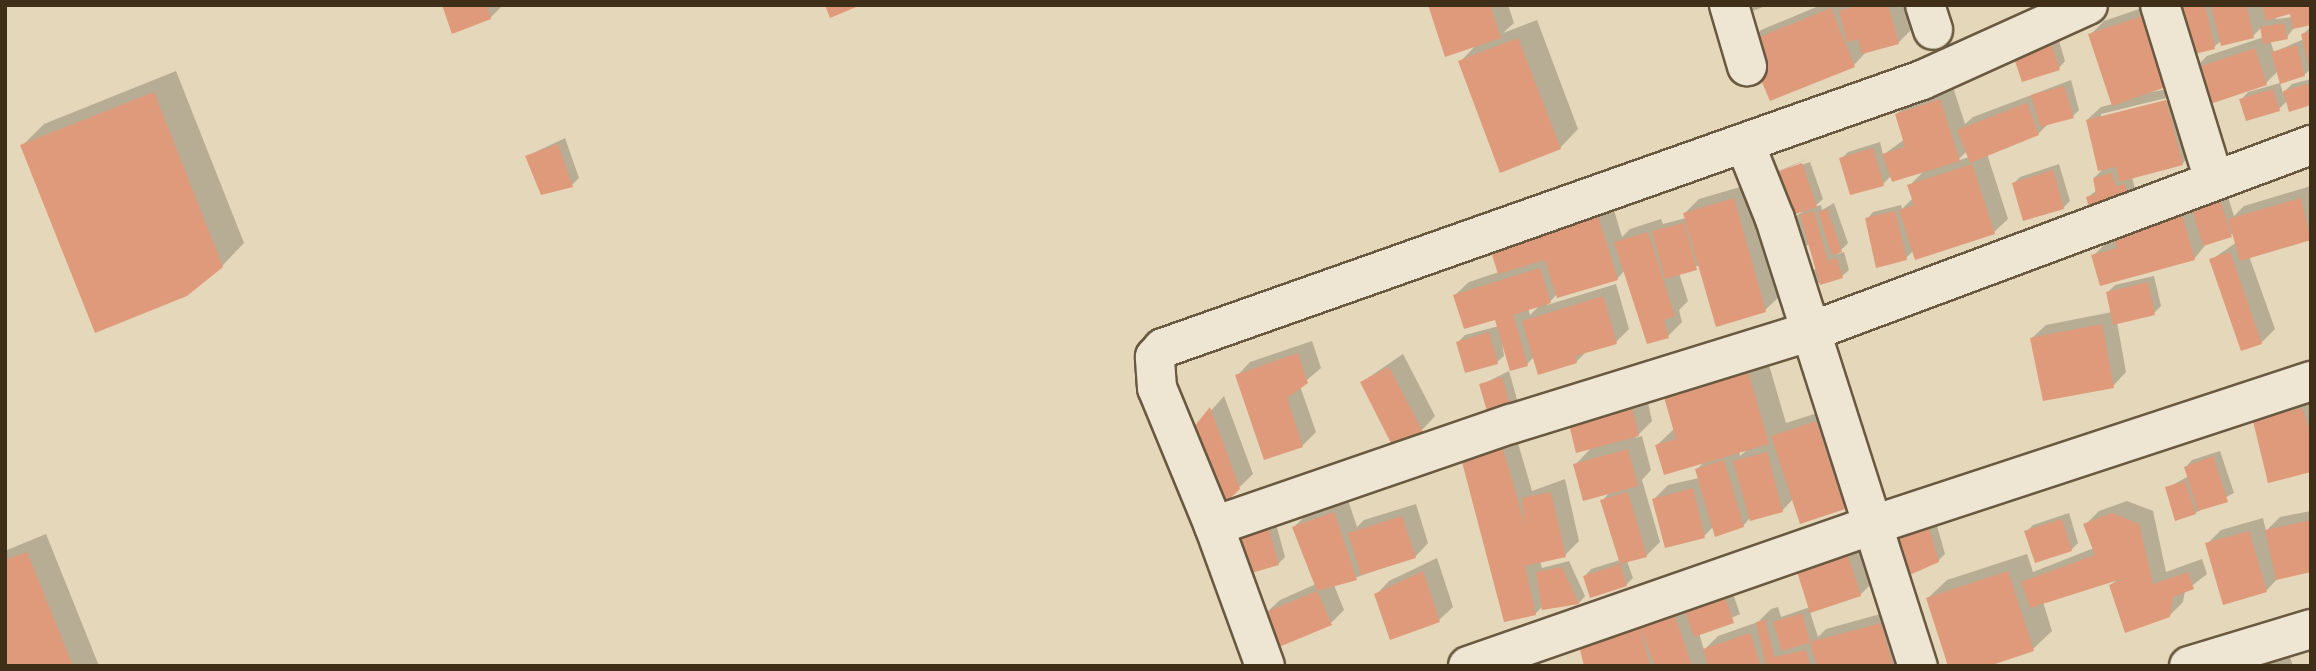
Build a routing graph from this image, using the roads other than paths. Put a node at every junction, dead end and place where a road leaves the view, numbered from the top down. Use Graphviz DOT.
graph roads {
  1 [pos="1729,5"];
  2 [pos="2088,5"];
  3 [pos="2160,5"];
  4 [pos="1747,66"];
  5 [pos="1745,144"];
  6 [pos="2311,145"];
  7 [pos="2214,181"];
  8 [pos="1812,331"];
  9 [pos="2311,381"];
  10 [pos="1873,525"];
  11 [pos="1214,526"];
  12 [pos="2311,629"];
  13 [pos="1265,666"];
  14 [pos="1468,666"];
  15 [pos="1919,666"];
  16 [pos="2189,666"];
  1 -- 4 [label="street"];
  2 -- 5 [label="street"];
  3 -- 7 [label="street"];
  5 -- 8 [label="street"];
  5 -- 11 [label="street"];
  6 -- 7 [label="street"];
  7 -- 8 [label="street"];
  8 -- 10 [label="street"];
  8 -- 11 [label="street"];
  9 -- 10 [label="street"];
  10 -- 14 [label="street"];
  10 -- 15 [label="street"];
  11 -- 13 [label="street"];
  12 -- 16 [label="street"];
}
